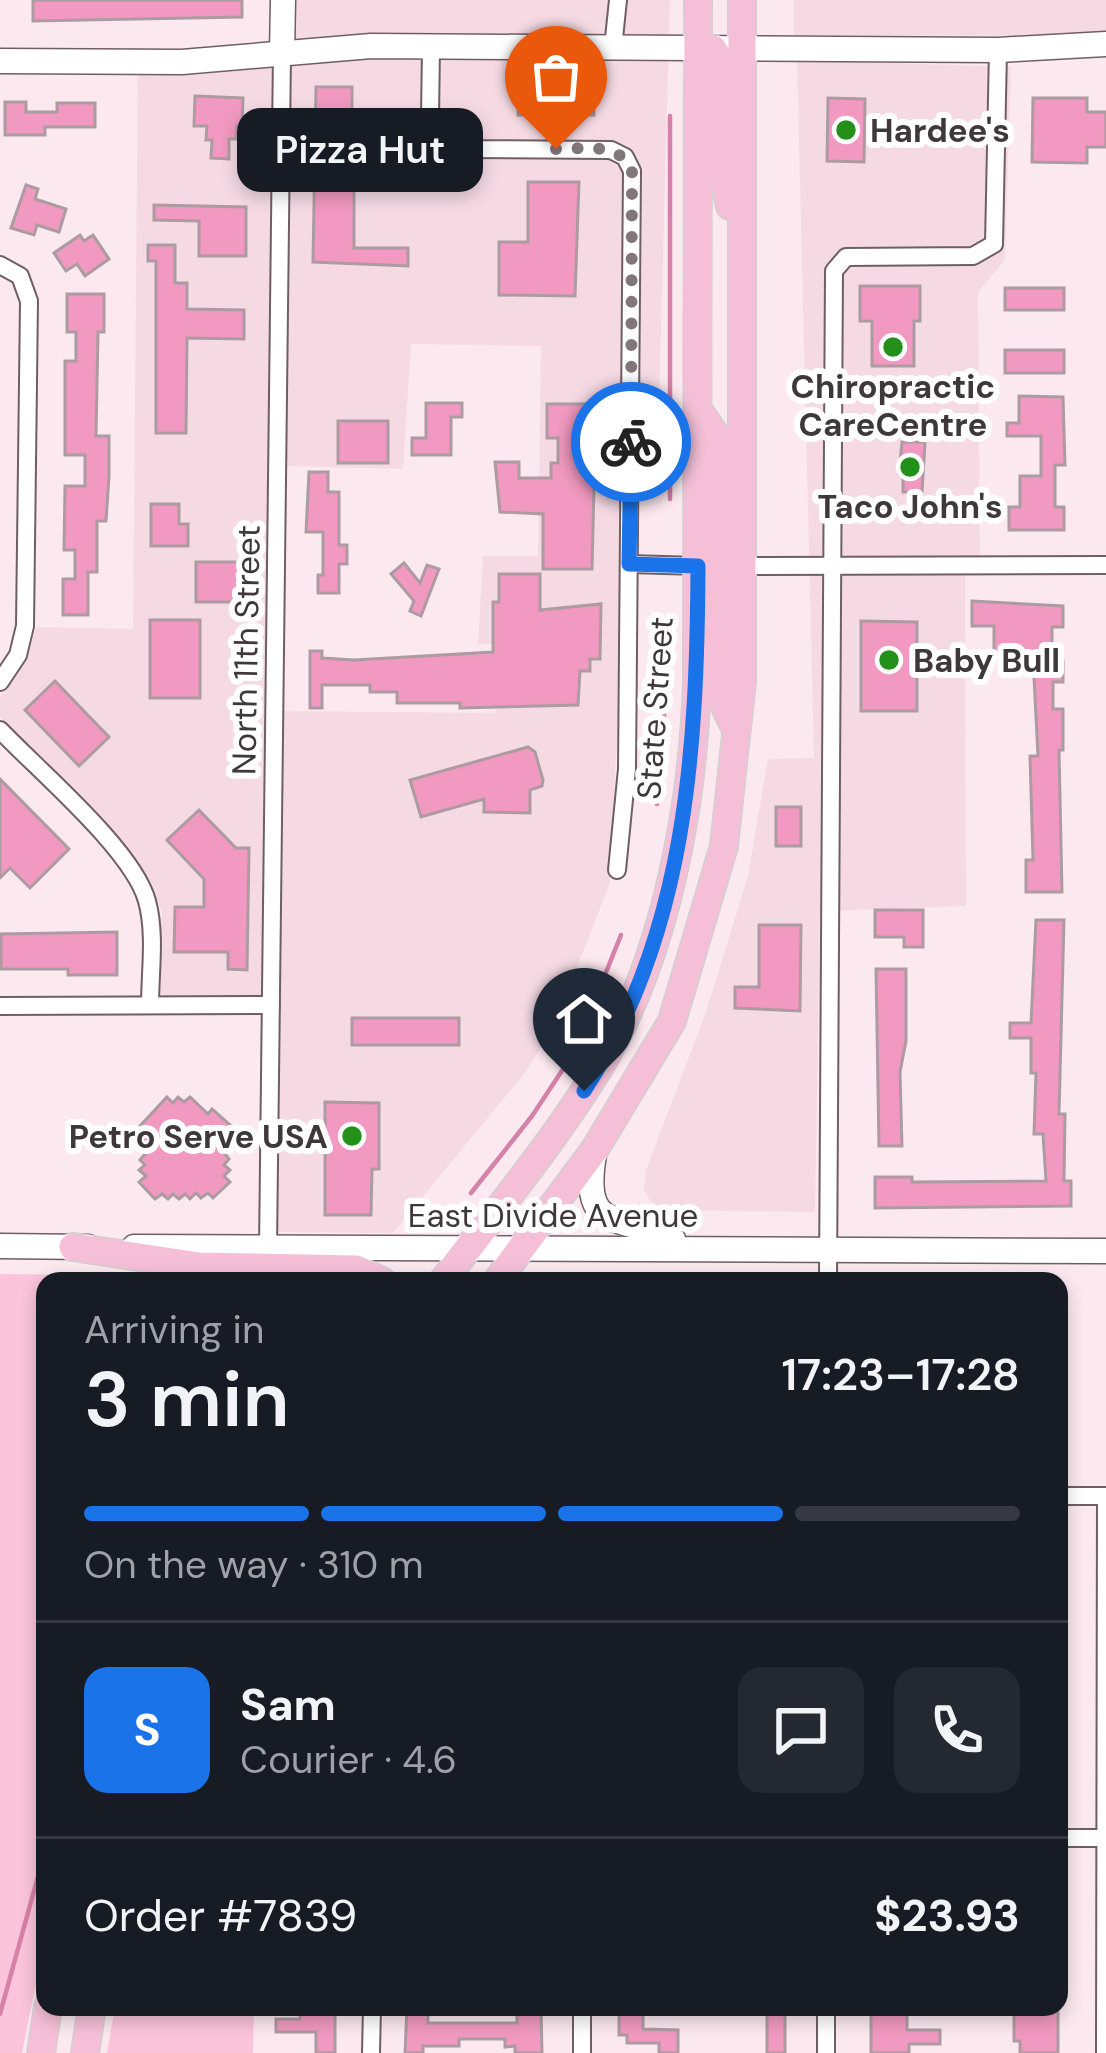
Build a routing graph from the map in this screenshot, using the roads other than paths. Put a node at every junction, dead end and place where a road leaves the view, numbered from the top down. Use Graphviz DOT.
graph roads {
  1 [pos="283,0"];
  2 [pos="617,0"];
  3 [pos="698,0"];
  4 [pos="716,0"];
  5 [pos="742,0"];
  6 [pos="1106,44"];
  7 [pos="431,46"];
  8 [pos="613,48"];
  9 [pos="720,49"];
  10 [pos="998,50"];
  11 [pos="282,53"];
  12 [pos="0,62"];
  13 [pos="0,265"];
  14 [pos="698,411"];
  15 [pos="629,564"];
  16 [pos="832,565"];
  17 [pos="698,566"];
  18 [pos="741,566"];
  19 [pos="1106,566"];
  20 [pos="0,682"];
  21 [pos="0,730"];
  22 [pos="736,732"];
  23 [pos="617,870"];
  24 [pos="150,1005"];
  25 [pos="271,1005"];
  26 [pos="0,1006"];
  27 [pos="595,1149"];
  28 [pos="0,1246"];
  29 [pos="73,1247"];
  30 [pos="522,1247"];
  31 [pos="685,1247"];
  32 [pos="268,1248"];
  33 [pos="468,1248"];
  34 [pos="829,1249"];
  35 [pos="1106,1251"];
  36 [pos="362,1272"];
  37 [pos="450,1272"];
  38 [pos="503,1272"];
  39 [pos="828,1272"];
  40 [pos="1068,1496"];
  41 [pos="1106,1498"];
  42 [pos="1068,1838"];
  43 [pos="1106,1838"];
  44 [pos="47,2016"];
  45 [pos="91,2016"];
  46 [pos="372,2016"];
  47 [pos="582,2016"];
  48 [pos="826,2016"];
  49 [pos="41,2053"];
  50 [pos="85,2053"];
  51 [pos="371,2053"];
  52 [pos="582,2053"];
  53 [pos="826,2053"];
  54 [pos="1105,2053"];
  1 -- 11 [label="street"];
  2 -- 8 [label="street"];
  3 -- 9 [label="main road, State Street"];
  4 -- 9 [label="main road"];
  5 -- 9 [label="main road, State Street"];
  6 -- 10 [label="street"];
  7 -- 8 [label="street"];
  7 -- 11 [label="street"];
  7 -- 15 [label="street"];
  8 -- 9 [label="street"];
  9 -- 10 [label="street"];
  9 -- 14 [label="main road, State Street"];
  9 -- 18 [label="main road, State Street"];
  10 -- 16 [label="street"];
  11 -- 12 [label="street"];
  11 -- 25 [label="street, North 11th Street"];
  13 -- 20 [label="street"];
  14 -- 17 [label="main road, State Street"];
  14 -- 18 [label="main road"];
  15 -- 17 [label="street"];
  15 -- 23 [label="street"];
  16 -- 18 [label="street"];
  16 -- 19 [label="street"];
  16 -- 34 [label="street"];
  17 -- 22 [label="main road"];
  17 -- 33 [label="main road, State Street"];
  18 -- 22 [label="main road, State Street"];
  21 -- 24 [label="street"];
  22 -- 27 [label="main road, State Street"];
  24 -- 25 [label="street"];
  24 -- 26 [label="street"];
  25 -- 32 [label="street, North 11th Street"];
  27 -- 30 [label="main road, State Street"];
  27 -- 31 [label="street"];
  28 -- 29 [label="street, East Divide Avenue"];
  29 -- 32 [label="street, East Divide Avenue"];
  29 -- 36 [label="main road"];
  30 -- 31 [label="street, East Divide Avenue"];
  30 -- 33 [label="street, East Divide Avenue"];
  30 -- 38 [label="main road, State Street"];
  31 -- 34 [label="street, East Divide Avenue"];
  32 -- 33 [label="street, East Divide Avenue"];
  33 -- 37 [label="main road, State Street"];
  34 -- 35 [label="street, East Divide Avenue"];
  34 -- 39 [label="street"];
  40 -- 41 [label="street"];
  41 -- 43 [label="street"];
  42 -- 43 [label="street"];
  43 -- 54 [label="street"];
  44 -- 49 [label="main road"];
  45 -- 50 [label="main road"];
  46 -- 51 [label="street"];
  47 -- 52 [label="street"];
  48 -- 53 [label="street"];
}
